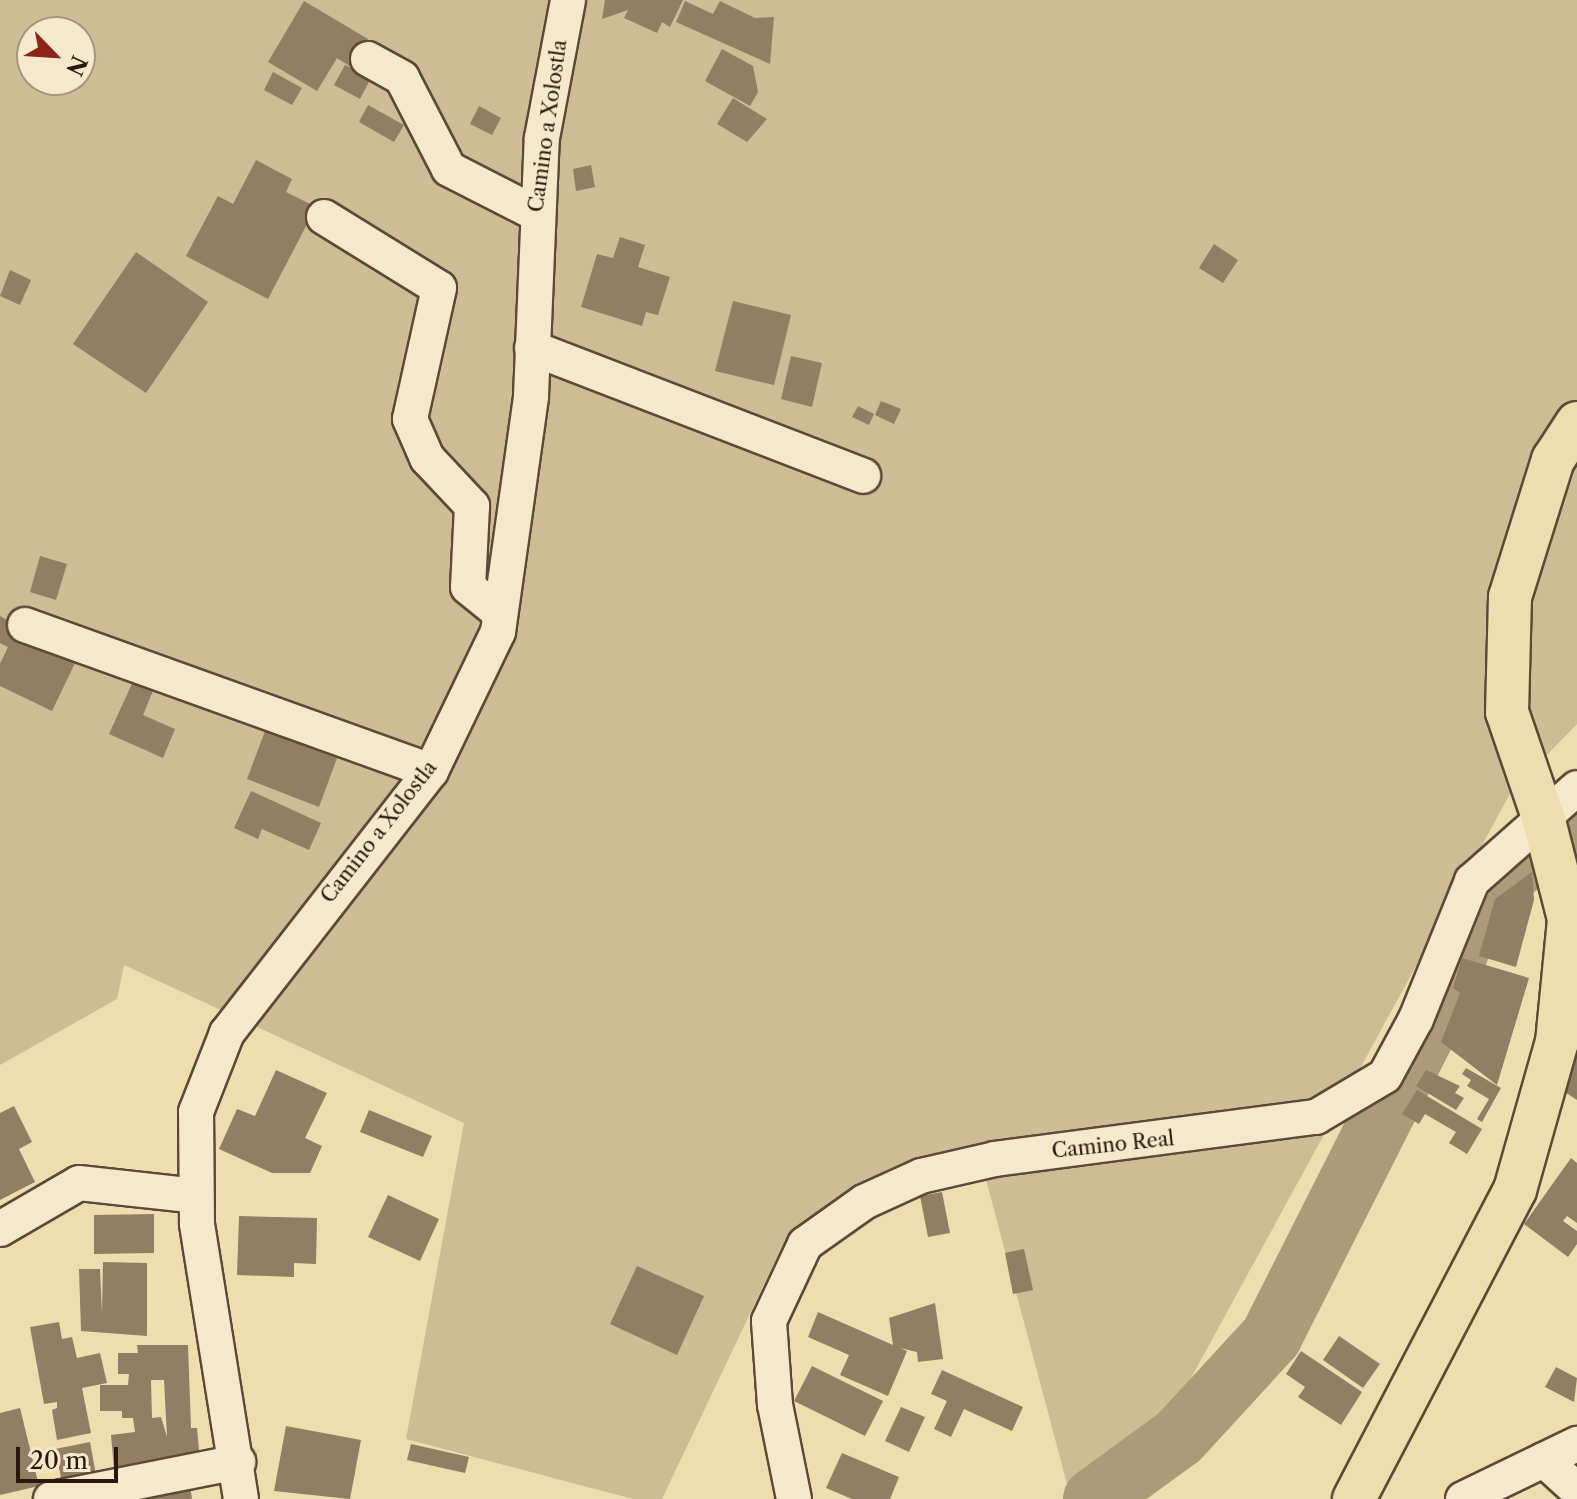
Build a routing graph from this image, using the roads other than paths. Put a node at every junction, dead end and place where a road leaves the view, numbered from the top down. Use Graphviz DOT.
graph roads {
  1 [pos="561,3"];
  2 [pos="368,59"];
  3 [pos="535,213"];
  4 [pos="324,217"];
  5 [pos="532,348"];
  6 [pos="1577,423"];
  7 [pos="863,476"];
  8 [pos="500,613"];
  9 [pos="25,625"];
  10 [pos="431,771"];
  11 [pos="1577,788"];
  12 [pos="1546,829"];
  13 [pos="196,1196"];
  14 [pos="0,1229"];
  15 [pos="1577,1444"];
  16 [pos="1544,1460"];
  17 [pos="238,1462"];
  18 [pos="1577,1490"];
  19 [pos="51,1499"];
  20 [pos="241,1499"];
  21 [pos="794,1499"];
  22 [pos="1354,1499"];
  23 [pos="1463,1499"];
  1 -- 3 [label="street, Camino a Xolostla"];
  2 -- 3 [label="street"];
  3 -- 5 [label="street, Camino a Xolostla"];
  4 -- 8 [label="street"];
  5 -- 7 [label="street"];
  5 -- 8 [label="street, Camino a Xolostla"];
  6 -- 12 [label="main road"];
  8 -- 10 [label="street, Camino a Xolostla"];
  9 -- 10 [label="street"];
  10 -- 13 [label="street, Camino a Xolostla"];
  11 -- 12 [label="street, Camino Real"];
  12 -- 21 [label="street, Camino Real"];
  12 -- 22 [label="main road"];
  13 -- 14 [label="street"];
  13 -- 17 [label="street, Camino a Xolostla"];
  15 -- 16 [label="street"];
  16 -- 18 [label="street"];
  16 -- 23 [label="street"];
  17 -- 19 [label="street"];
  17 -- 20 [label="street, Camino a Xolostla"];
}
